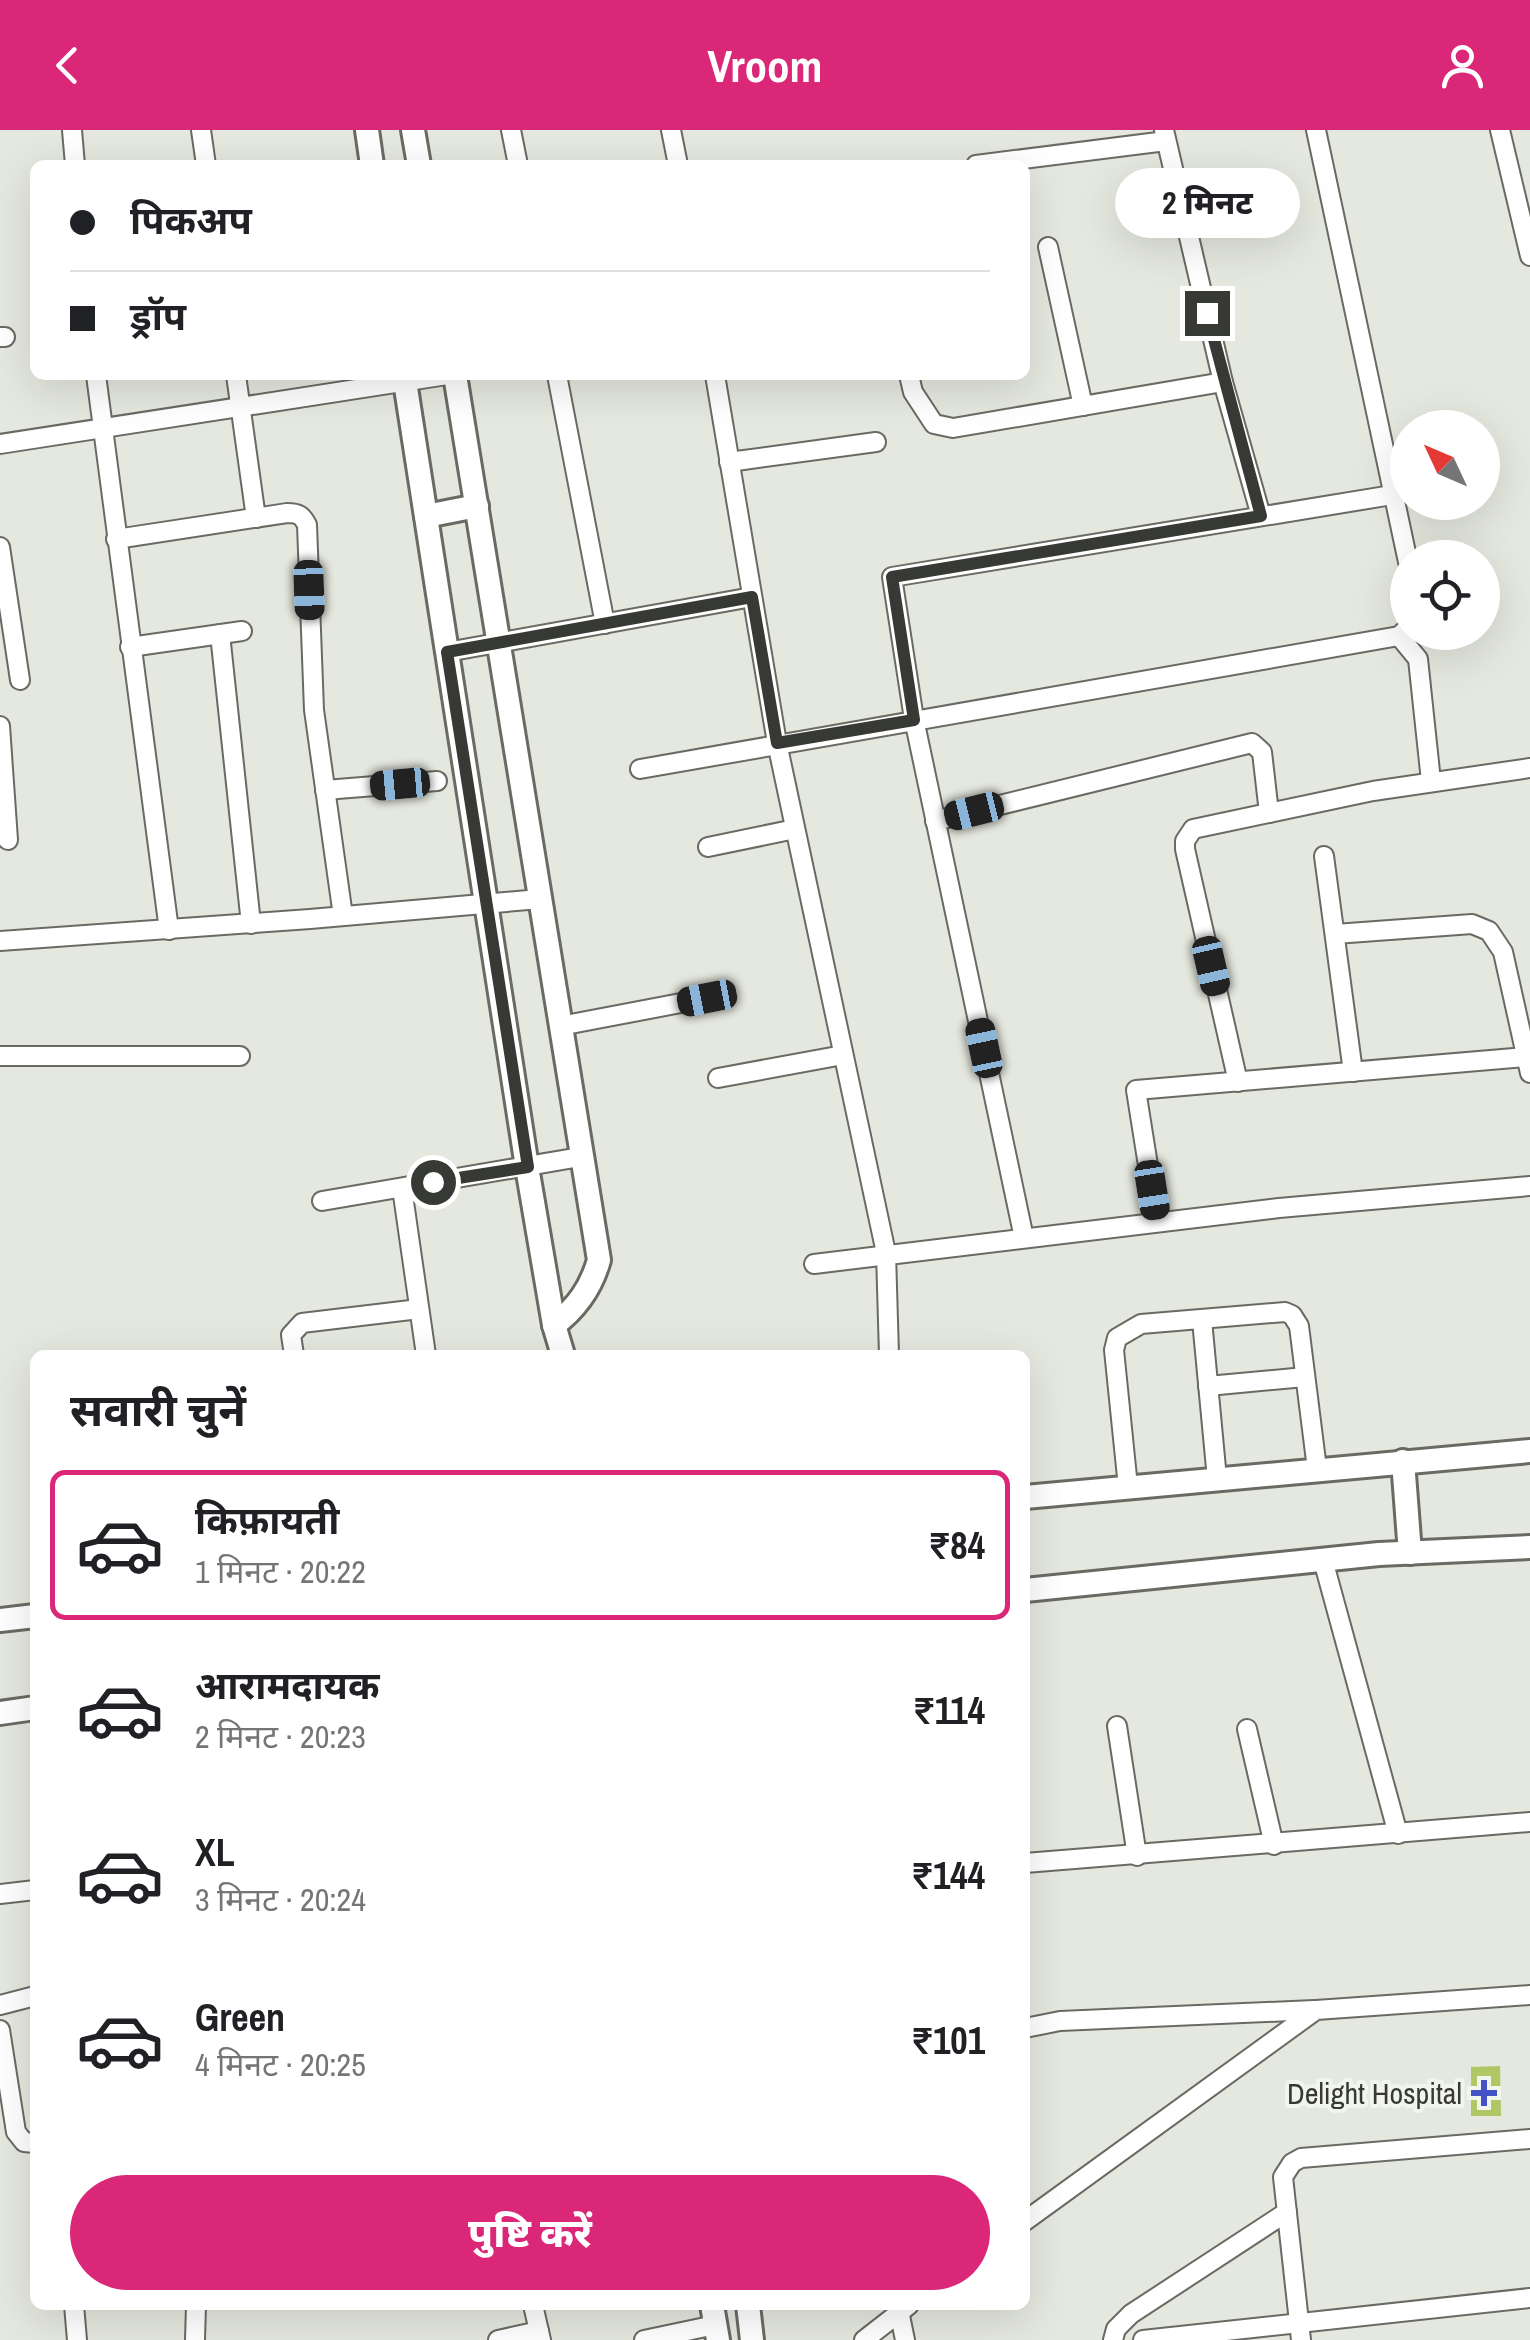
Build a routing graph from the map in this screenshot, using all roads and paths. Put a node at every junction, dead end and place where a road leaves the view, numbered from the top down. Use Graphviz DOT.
graph roads {
  1 [pos="72,130"];
  2 [pos="201,130"];
  3 [pos="367,130"];
  4 [pos="413,130"];
  5 [pos="511,130"];
  6 [pos="671,130"];
  7 [pos="1316,130"];
  8 [pos="1500,130"];
  9 [pos="1165,135"];
  10 [pos="75,160"];
  11 [pos="205,160"];
  12 [pos="371,160"];
  13 [pos="418,160"];
  14 [pos="517,160"];
  15 [pos="677,160"];
  16 [pos="1008,160"];
  17 [pos="1527,231"];
  18 [pos="1048,247"];
  19 [pos="1530,256"];
  20 [pos="96,380"];
  21 [pos="237,380"];
  22 [pos="398,380"];
  23 [pos="404,380"];
  24 [pos="456,380"];
  25 [pos="559,380"];
  26 [pos="716,380"];
  27 [pos="911,380"];
  28 [pos="1223,382"];
  29 [pos="1084,406"];
  30 [pos="240,407"];
  31 [pos="101,428"];
  32 [pos="876,442"];
  33 [pos="0,444"];
  34 [pos="729,462"];
  35 [pos="1390,485"];
  36 [pos="1390,495"];
  37 [pos="477,506"];
  38 [pos="426,516"];
  39 [pos="1261,516"];
  40 [pos="256,518"];
  41 [pos="116,538"];
  42 [pos="0,547"];
  43 [pos="752,597"];
  44 [pos="605,624"];
  45 [pos="242,631"];
  46 [pos="220,634"];
  47 [pos="1390,635"];
  48 [pos="500,642"];
  49 [pos="130,647"];
  50 [pos="1413,650"];
  51 [pos="447,652"];
  52 [pos="20,680"];
  53 [pos="914,720"];
  54 [pos="0,726"];
  55 [pos="777,743"];
  56 [pos="1530,768"];
  57 [pos="640,769"];
  58 [pos="437,781"];
  59 [pos="1432,781"];
  60 [pos="2,786"];
  61 [pos="325,790"];
  62 [pos="1269,813"];
  63 [pos="935,821"];
  64 [pos="795,829"];
  65 [pos="8,840"];
  66 [pos="708,848"];
  67 [pos="1324,856"];
  68 [pos="540,899"];
  69 [pos="486,903"];
  70 [pos="343,916"];
  71 [pos="251,924"];
  72 [pos="169,930"];
  73 [pos="1334,934"];
  74 [pos="0,940"];
  75 [pos="707,998"];
  76 [pos="560,1026"];
  77 [pos="844,1055"];
  78 [pos="0,1056"];
  79 [pos="240,1056"];
  80 [pos="1528,1065"];
  81 [pos="1353,1072"];
  82 [pos="718,1078"];
  83 [pos="1238,1082"];
  84 [pos="580,1158"];
  85 [pos="528,1167"];
  86 [pos="1530,1186"];
  87 [pos="402,1188"];
  88 [pos="322,1200"];
  89 [pos="1157,1222"];
  90 [pos="1024,1238"];
  91 [pos="886,1253"];
  92 [pos="814,1264"];
  93 [pos="419,1309"];
  94 [pos="1202,1320"];
  95 [pos="554,1326"];
  96 [pos="293,1350"];
  97 [pos="425,1350"];
  98 [pos="562,1350"];
  99 [pos="889,1350"];
  100 [pos="1305,1377"];
  101 [pos="1208,1386"];
  102 [pos="1530,1452"];
  103 [pos="1404,1462"];
  104 [pos="1316,1469"];
  105 [pos="1217,1479"];
  106 [pos="1128,1487"];
  107 [pos="1030,1497"];
  108 [pos="1530,1547"];
  109 [pos="1410,1553"];
  110 [pos="1323,1560"];
  111 [pos="1030,1589"];
  112 [pos="30,1617"];
  113 [pos="0,1620"];
  114 [pos="30,1709"];
  115 [pos="0,1713"];
  116 [pos="1117,1726"];
  117 [pos="1247,1729"];
  118 [pos="1530,1822"];
  119 [pos="1398,1834"];
  120 [pos="1274,1845"];
  121 [pos="1138,1856"];
  122 [pos="1030,1864"];
  123 [pos="30,1891"];
  124 [pos="0,1894"];
  125 [pos="1530,1995"];
  126 [pos="30,1997"];
  127 [pos="0,2005"];
  128 [pos="1316,2010"];
  129 [pos="1030,2027"];
  130 [pos="0,2030"];
  131 [pos="1530,2140"];
  132 [pos="30,2142"];
  133 [pos="1287,2212"];
  134 [pos="1030,2217"];
  135 [pos="1530,2298"];
  136 [pos="74,2310"];
  137 [pos="196,2310"];
  138 [pos="535,2310"];
  139 [pos="749,2310"];
  140 [pos="900,2310"];
  141 [pos="902,2310"];
  142 [pos="715,2323"];
  143 [pos="1300,2332"];
  144 [pos="540,2336"];
  145 [pos="195,2339"];
  146 [pos="77,2340"];
  147 [pos="175,2340"];
  148 [pos="498,2340"];
  149 [pos="644,2340"];
  150 [pos="752,2340"];
  151 [pos="864,2340"];
  152 [pos="905,2340"];
  153 [pos="1113,2340"];
  154 [pos="1143,2340"];
  1 -- 10 [label="street"];
  2 -- 11 [label="street"];
  3 -- 12 [label="street"];
  4 -- 13 [label="street"];
  5 -- 14 [label="street"];
  6 -- 15 [label="street"];
  7 -- 35 [label="street"];
  8 -- 17 [label="street"];
  9 -- 16 [label="street"];
  9 -- 28 [label="street"];
  17 -- 19 [label="street"];
  18 -- 29 [label="street"];
  20 -- 31 [label="street"];
  21 -- 30 [label="street"];
  22 -- 30 [label="street"];
  23 -- 38 [label="street"];
  24 -- 37 [label="street"];
  25 -- 44 [label="street"];
  26 -- 34 [label="street"];
  27 -- 29 [label="street"];
  28 -- 29 [label="street"];
  28 -- 39 [label="street"];
  30 -- 31 [label="street"];
  30 -- 40 [label="street"];
  31 -- 33 [label="street"];
  31 -- 41 [label="street"];
  32 -- 34 [label="street"];
  34 -- 43 [label="street"];
  36 -- 39 [label="street"];
  37 -- 38 [label="street"];
  37 -- 48 [label="street"];
  38 -- 51 [label="street"];
  39 -- 53 [label="street"];
  40 -- 41 [label="street"];
  40 -- 61 [label="street"];
  41 -- 49 [label="street"];
  42 -- 52 [label="street"];
  43 -- 44 [label="street"];
  43 -- 55 [label="street"];
  44 -- 48 [label="street"];
  45 -- 46 [label="street"];
  46 -- 49 [label="street"];
  46 -- 71 [label="street"];
  47 -- 53 [label="street"];
  48 -- 51 [label="street"];
  48 -- 68 [label="street"];
  49 -- 72 [label="street"];
  50 -- 59 [label="street"];
  51 -- 69 [label="street"];
  53 -- 55 [label="street"];
  53 -- 63 [label="street"];
  54 -- 60 [label="street"];
  55 -- 57 [label="street"];
  55 -- 64 [label="street"];
  56 -- 59 [label="street"];
  58 -- 61 [label="street"];
  59 -- 62 [label="street"];
  60 -- 65 [label="street"];
  61 -- 70 [label="street"];
  62 -- 63 [label="street"];
  62 -- 83 [label="street"];
  63 -- 90 [label="street"];
  64 -- 66 [label="street"];
  64 -- 77 [label="street"];
  67 -- 73 [label="street"];
  68 -- 69 [label="street"];
  68 -- 76 [label="street"];
  69 -- 70 [label="street"];
  69 -- 85 [label="street"];
  70 -- 71 [label="street"];
  71 -- 72 [label="street"];
  72 -- 74 [label="street"];
  73 -- 80 [label="street"];
  73 -- 81 [label="street"];
  75 -- 76 [label="street"];
  76 -- 84 [label="street"];
  77 -- 82 [label="street"];
  77 -- 91 [label="street"];
  78 -- 79 [label="street"];
  80 -- 81 [label="street"];
  81 -- 83 [label="street"];
  83 -- 89 [label="street"];
  84 -- 85 [label="street"];
  84 -- 95 [label="street"];
  85 -- 87 [label="street"];
  85 -- 95 [label="street"];
  86 -- 89 [label="street"];
  87 -- 88 [label="street"];
  87 -- 93 [label="street"];
  89 -- 90 [label="street"];
  90 -- 91 [label="street"];
  91 -- 92 [label="street"];
  91 -- 99 [label="street"];
  93 -- 96 [label="street"];
  93 -- 97 [label="street"];
  94 -- 100 [label="street"];
  94 -- 101 [label="street"];
  94 -- 106 [label="street"];
  95 -- 98 [label="street"];
  100 -- 101 [label="street"];
  100 -- 104 [label="street"];
  101 -- 105 [label="street"];
  102 -- 103 [label="street"];
  103 -- 104 [label="street"];
  103 -- 109 [label="street"];
  104 -- 105 [label="street"];
  105 -- 106 [label="street"];
  106 -- 107 [label="street"];
  108 -- 109 [label="street"];
  109 -- 110 [label="street"];
  110 -- 111 [label="street"];
  110 -- 119 [label="street"];
  112 -- 113 [label="street"];
  114 -- 115 [label="street"];
  116 -- 121 [label="street"];
  117 -- 120 [label="street"];
  118 -- 119 [label="street"];
  119 -- 120 [label="street"];
  120 -- 121 [label="street"];
  121 -- 122 [label="street"];
  123 -- 124 [label="street"];
  125 -- 128 [label="street"];
  126 -- 127 [label="street"];
  128 -- 129 [label="street"];
  128 -- 134 [label="street"];
  130 -- 132 [label="street"];
  131 -- 133 [label="street"];
  133 -- 143 [label="street"];
  133 -- 153 [label="street"];
  135 -- 143 [label="street"];
  136 -- 146 [label="street"];
  137 -- 145 [label="street"];
  138 -- 144 [label="street"];
  139 -- 150 [label="street"];
  140 -- 151 [label="street"];
  141 -- 152 [label="street"];
  142 -- 149 [label="street"];
  143 -- 154 [label="street"];
  144 -- 148 [label="street"];
  145 -- 147 [label="street"];
}
